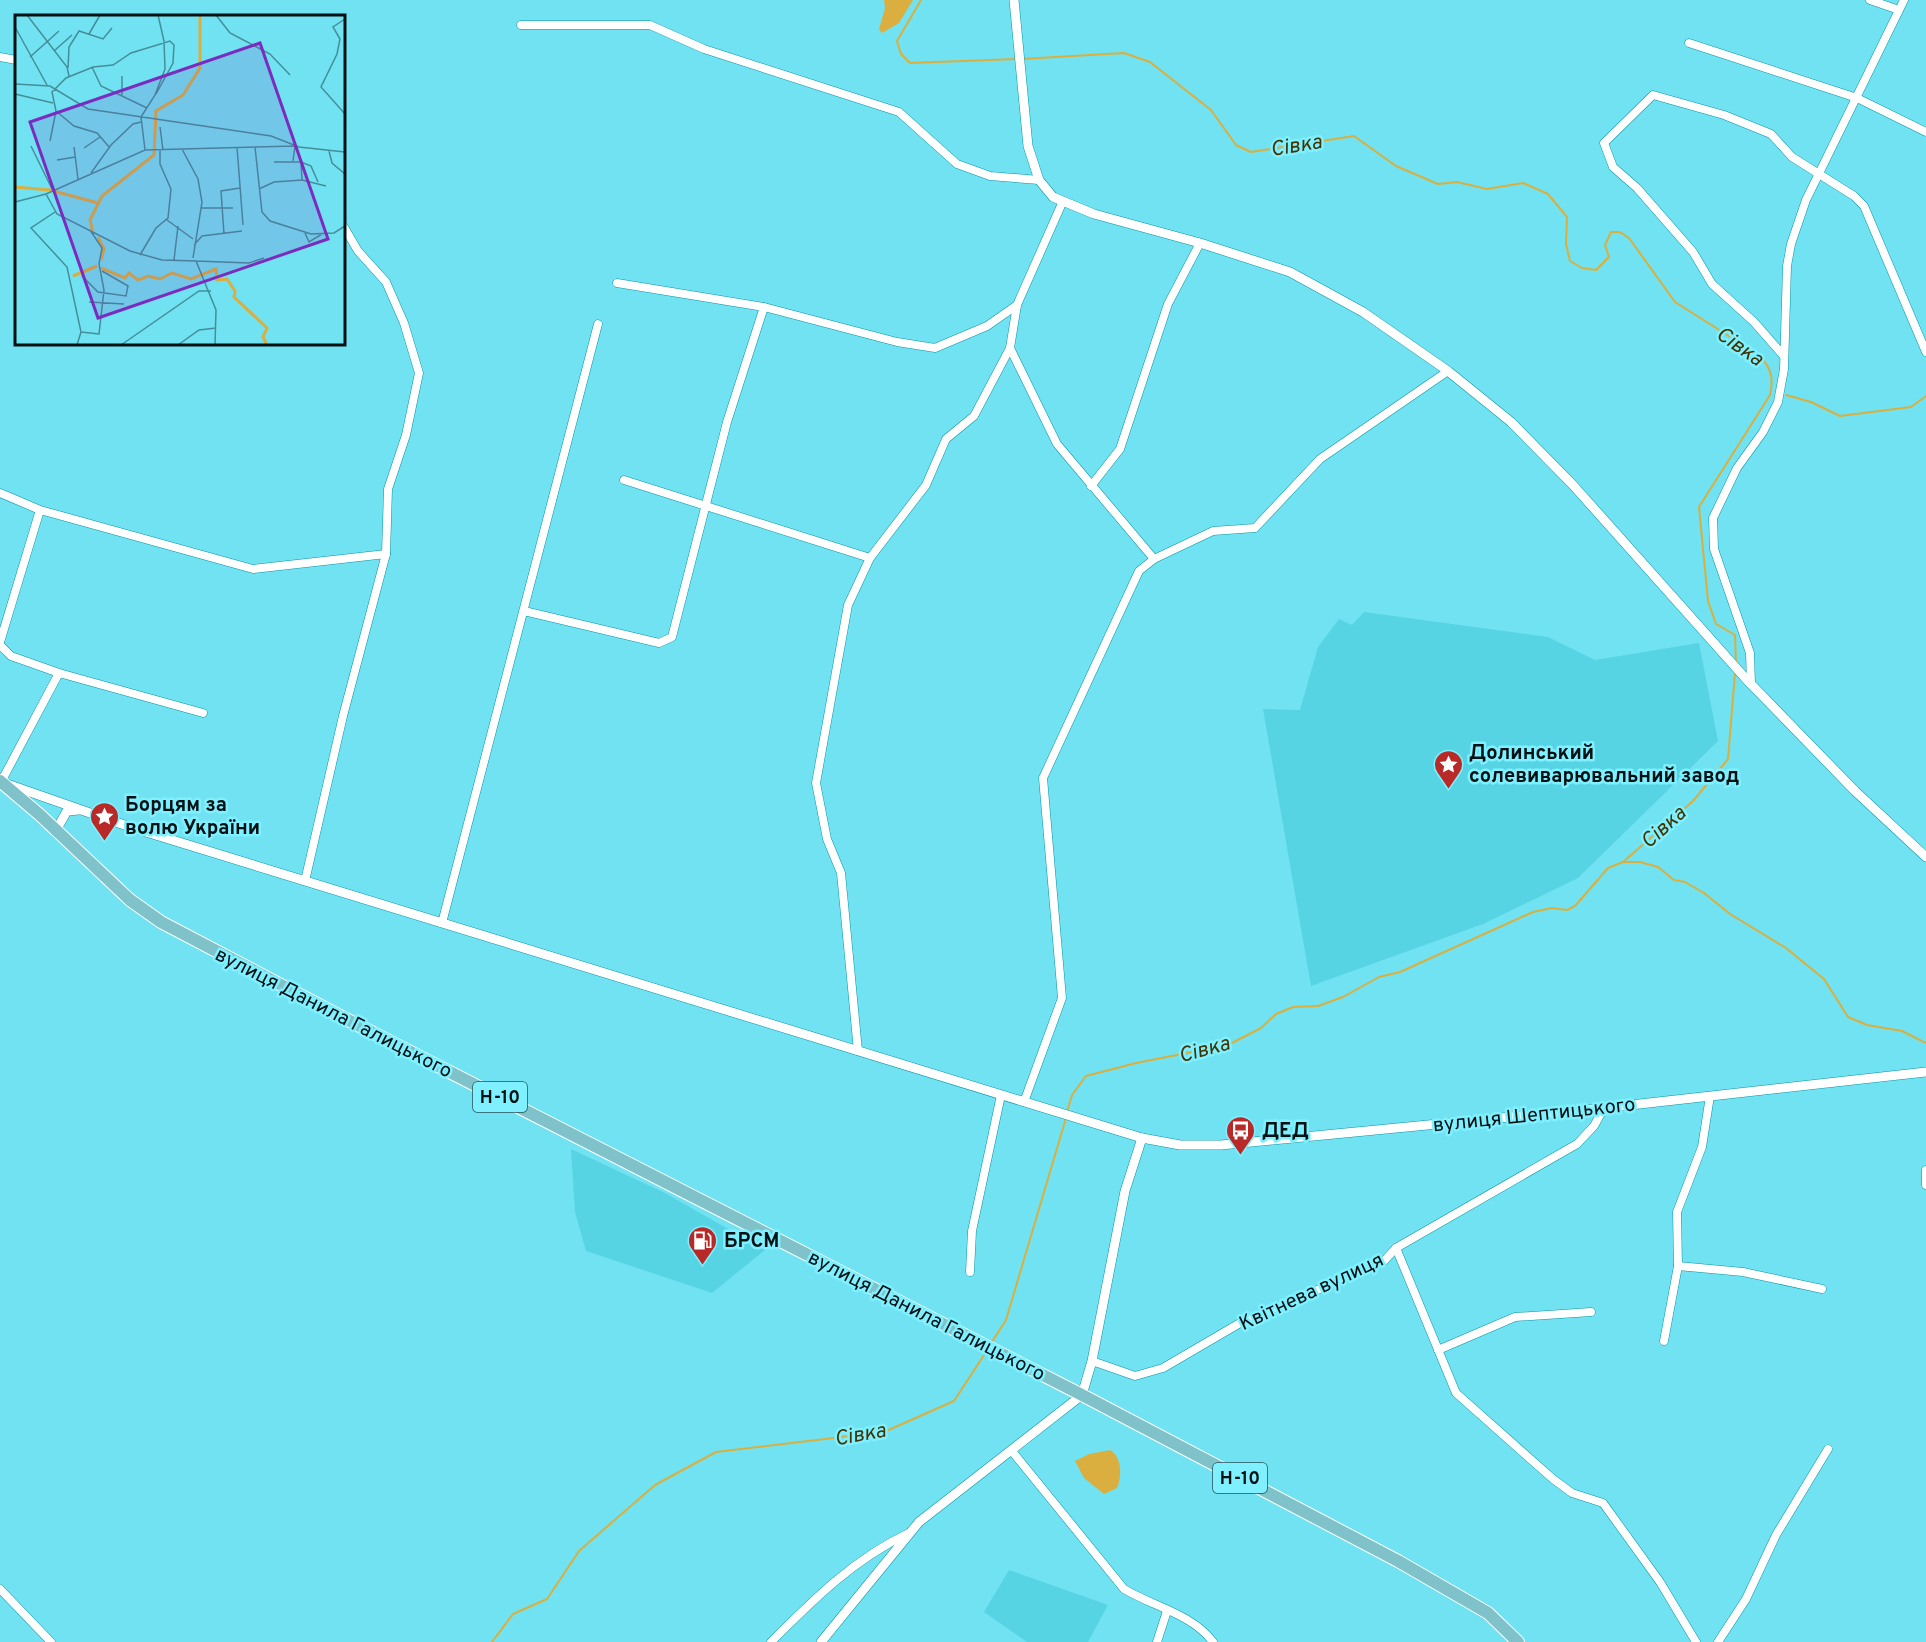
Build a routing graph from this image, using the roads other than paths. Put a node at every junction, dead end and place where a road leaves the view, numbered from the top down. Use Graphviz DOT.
graph roads {
  1 [pos="1014,0"];
  2 [pos="1870,0"];
  3 [pos="1904,0"];
  4 [pos="1899,9"];
  5 [pos="521,25"];
  6 [pos="1689,43"];
  7 [pos="0,57"];
  8 [pos="15,60"];
  9 [pos="1857,98"];
  10 [pos="1926,132"];
  11 [pos="1818,176"];
  12 [pos="1039,180"];
  13 [pos="1063,201"];
  14 [pos="345,229"];
  15 [pos="1200,243"];
  16 [pos="617,283"];
  17 [pos="1017,305"];
  18 [pos="764,307"];
  19 [pos="598,324"];
  20 [pos="1010,348"];
  21 [pos="1926,352"];
  22 [pos="1783,355"];
  23 [pos="1448,371"];
  24 [pos="624,480"];
  25 [pos="1090,486"];
  26 [pos="0,493"];
  27 [pos="704,506"];
  28 [pos="40,510"];
  29 [pos="386,554"];
  30 [pos="870,558"];
  31 [pos="1154,559"];
  32 [pos="524,611"];
  33 [pos="0,643"];
  34 [pos="59,673"];
  35 [pos="1749,682"];
  36 [pos="203,713"];
  37 [pos="0,782"];
  38 [pos="81,810"];
  39 [pos="59,834"];
  40 [pos="1926,857"];
  41 [pos="305,881"];
  42 [pos="442,923"];
  43 [pos="858,1051"];
  44 [pos="1926,1072"];
  45 [pos="1001,1095"];
  46 [pos="1710,1096"];
  47 [pos="1024,1102"];
  48 [pos="1604,1108"];
  49 [pos="1142,1138"];
  50 [pos="1926,1170"];
  51 [pos="1926,1185"];
  52 [pos="1396,1248"];
  53 [pos="1678,1266"];
  54 [pos="970,1272"];
  55 [pos="1822,1289"];
  56 [pos="1591,1312"];
  57 [pos="1664,1341"];
  58 [pos="1438,1350"];
  59 [pos="1092,1361"];
  60 [pos="1082,1395"];
  61 [pos="1828,1449"];
  62 [pos="1011,1450"];
  63 [pos="910,1532"];
  64 [pos="0,1589"];
  65 [pos="1167,1611"];
  66 [pos="51,1642"];
  67 [pos="771,1642"];
  68 [pos="821,1642"];
  69 [pos="1157,1642"];
  70 [pos="1213,1642"];
  71 [pos="1518,1642"];
  72 [pos="1696,1642"];
  73 [pos="1718,1642"];
  1 -- 12 [label="street"];
  2 -- 4 [label="street"];
  3 -- 4 [label="street"];
  4 -- 9 [label="street"];
  5 -- 12 [label="street"];
  6 -- 9 [label="street"];
  7 -- 8 [label="street"];
  9 -- 10 [label="street"];
  9 -- 11 [label="street"];
  11 -- 21 [label="street"];
  11 -- 22 [label="street"];
  11 -- 22 [label="street"];
  12 -- 13 [label="street"];
  13 -- 15 [label="street"];
  13 -- 17 [label="street"];
  14 -- 29 [label="street"];
  15 -- 23 [label="street"];
  15 -- 25 [label="street"];
  16 -- 18 [label="street"];
  17 -- 18 [label="street"];
  17 -- 20 [label="street"];
  18 -- 27 [label="street"];
  19 -- 32 [label="street"];
  20 -- 25 [label="street"];
  20 -- 30 [label="street"];
  22 -- 35 [label="street"];
  23 -- 31 [label="street"];
  23 -- 35 [label="street"];
  24 -- 27 [label="street"];
  25 -- 31 [label="street"];
  26 -- 28 [label="street"];
  27 -- 30 [label="street"];
  27 -- 32 [label="street"];
  28 -- 29 [label="street"];
  28 -- 33 [label="street"];
  29 -- 41 [label="street"];
  30 -- 43 [label="street"];
  31 -- 47 [label="street"];
  32 -- 42 [label="street"];
  33 -- 34 [label="street"];
  34 -- 36 [label="street"];
  34 -- 37 [label="street"];
  35 -- 40 [label="street"];
  37 -- 38 [label="street, вулиця Шептицького"];
  37 -- 39 [label="main road, вулиця Данила Галицького / Н-10"];
  38 -- 39 [label="street"];
  38 -- 41 [label="street, вулиця Шептицького"];
  39 -- 60 [label="main road, вулиця Данила Галицького / Н-10"];
  41 -- 42 [label="street, вулиця Шептицького"];
  42 -- 43 [label="street, вулиця Шептицького"];
  43 -- 45 [label="street, вулиця Шептицького"];
  44 -- 46 [label="street, вулиця Шептицького"];
  45 -- 47 [label="street, вулиця Шептицького"];
  45 -- 54 [label="street"];
  46 -- 48 [label="street, вулиця Шептицького"];
  46 -- 53 [label="street"];
  47 -- 49 [label="street, вулиця Шептицького"];
  48 -- 49 [label="street, вулиця Шептицького"];
  48 -- 52 [label="street, Квітнева вулиця"];
  49 -- 59 [label="street"];
  50 -- 51 [label="street"];
  52 -- 58 [label="street"];
  52 -- 59 [label="street, Квітнева вулиця"];
  53 -- 55 [label="street"];
  53 -- 57 [label="street"];
  56 -- 58 [label="street"];
  58 -- 72 [label="street"];
  59 -- 60 [label="street"];
  60 -- 62 [label="street"];
  60 -- 71 [label="main road, вулиця Данила Галицького / Н-10"];
  61 -- 73 [label="street"];
  62 -- 63 [label="street"];
  62 -- 65 [label="street"];
  63 -- 67 [label="street"];
  63 -- 68 [label="street"];
  64 -- 66 [label="street"];
  65 -- 69 [label="street"];
  65 -- 70 [label="street"];
}
